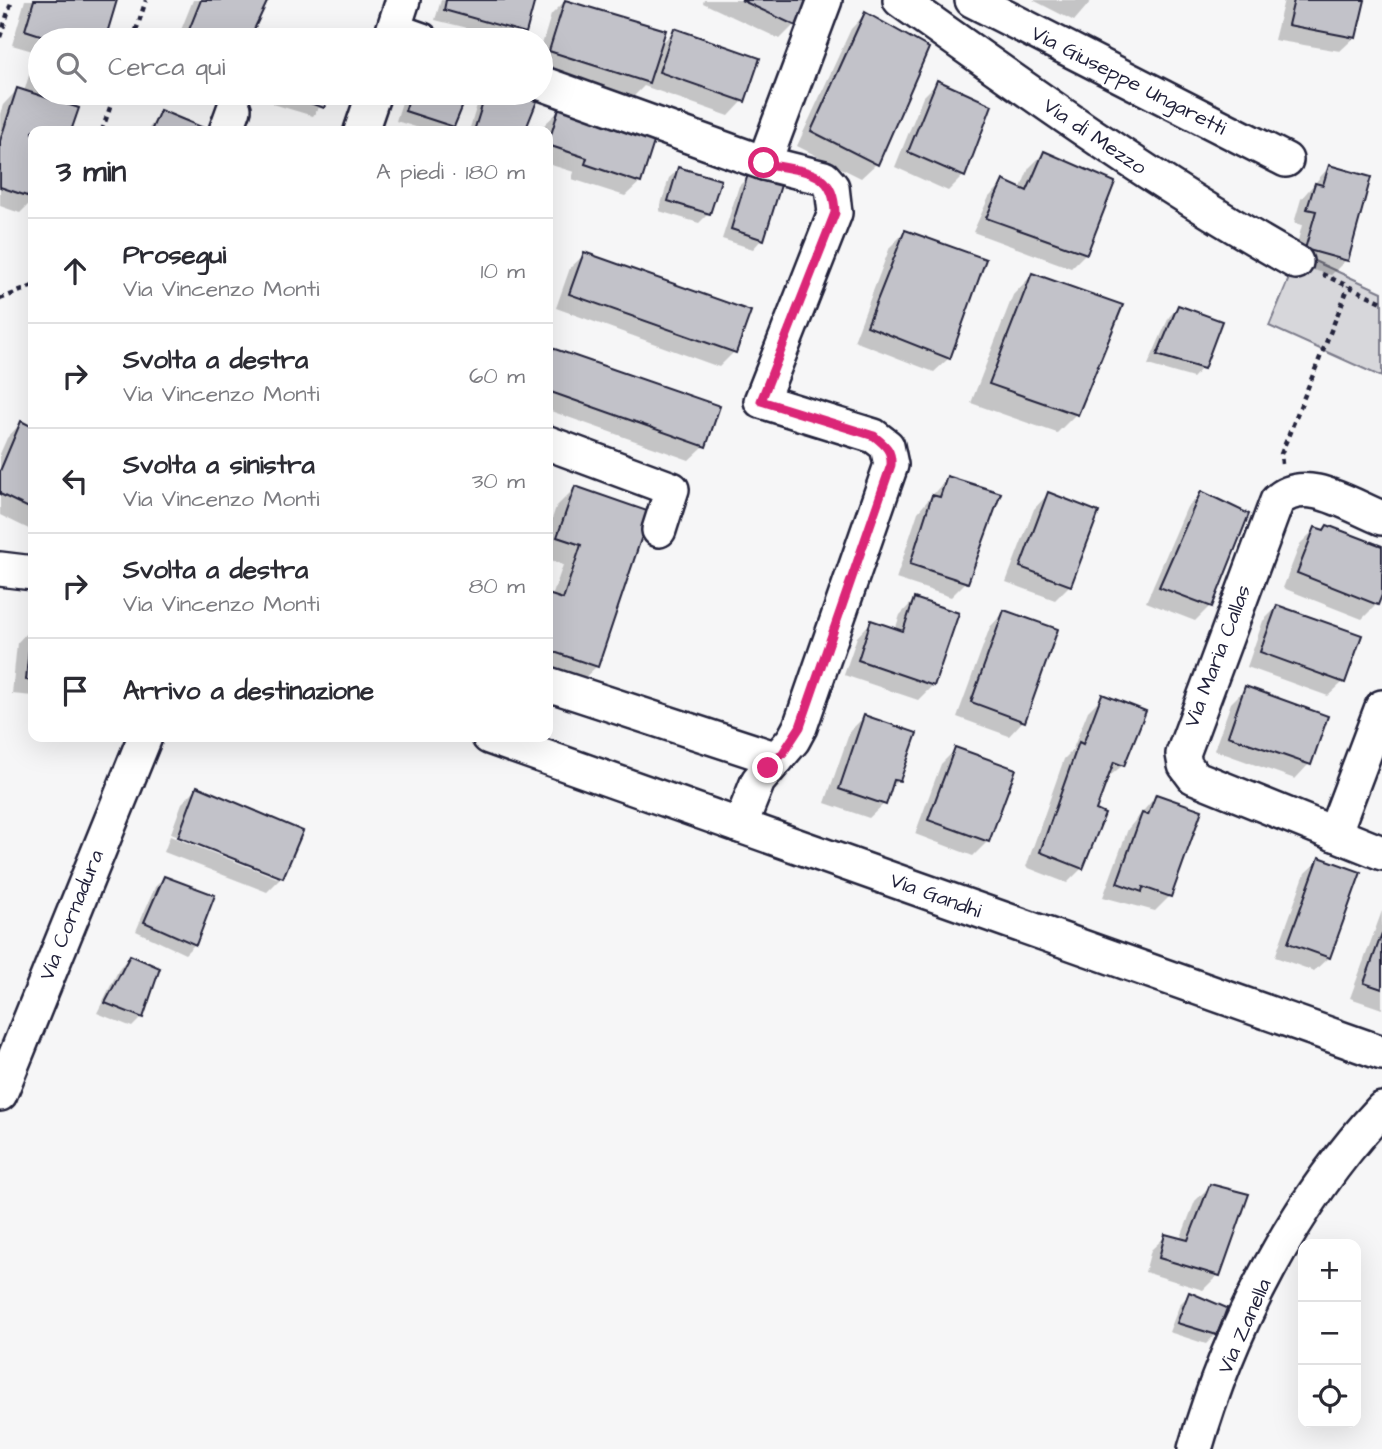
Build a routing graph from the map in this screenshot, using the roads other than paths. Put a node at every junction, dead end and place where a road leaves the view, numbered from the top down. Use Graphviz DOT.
graph roads {
  1 [pos="825,0"];
  2 [pos="901,0"];
  3 [pos="971,0"];
  4 [pos="553,87"];
  5 [pos="369,105"];
  6 [pos="363,126"];
  7 [pos="1286,160"];
  8 [pos="764,163"];
  9 [pos="1296,262"];
  10 [pos="553,445"];
  11 [pos="1382,518"];
  12 [pos="659,530"];
  13 [pos="0,569"];
  14 [pos="28,572"];
  15 [pos="553,686"];
  16 [pos="1382,708"];
  17 [pos="143,742"];
  18 [pos="503,742"];
  19 [pos="777,759"];
  20 [pos="740,826"];
  21 [pos="1334,834"];
  22 [pos="1382,853"];
  23 [pos="1382,1053"];
  24 [pos="0,1094"];
  25 [pos="1382,1109"];
  26 [pos="1195,1449"];
  1 -- 8 [label="street"];
  2 -- 9 [label="street, Via di Mezzo"];
  3 -- 7 [label="street, Via Giuseppe Ungaretti"];
  4 -- 8 [label="street"];
  5 -- 6 [label="street"];
  8 -- 19 [label="street"];
  10 -- 12 [label="street"];
  11 -- 21 [label="street, Via Maria Callas"];
  13 -- 14 [label="street"];
  15 -- 19 [label="street"];
  16 -- 21 [label="street"];
  17 -- 24 [label="street, Via Cornadura"];
  18 -- 20 [label="street, Via Gandhi"];
  19 -- 20 [label="street"];
  20 -- 23 [label="street, Via Gandhi"];
  21 -- 22 [label="street, Via Maria Callas"];
  25 -- 26 [label="street, Via Zanella"];
}
